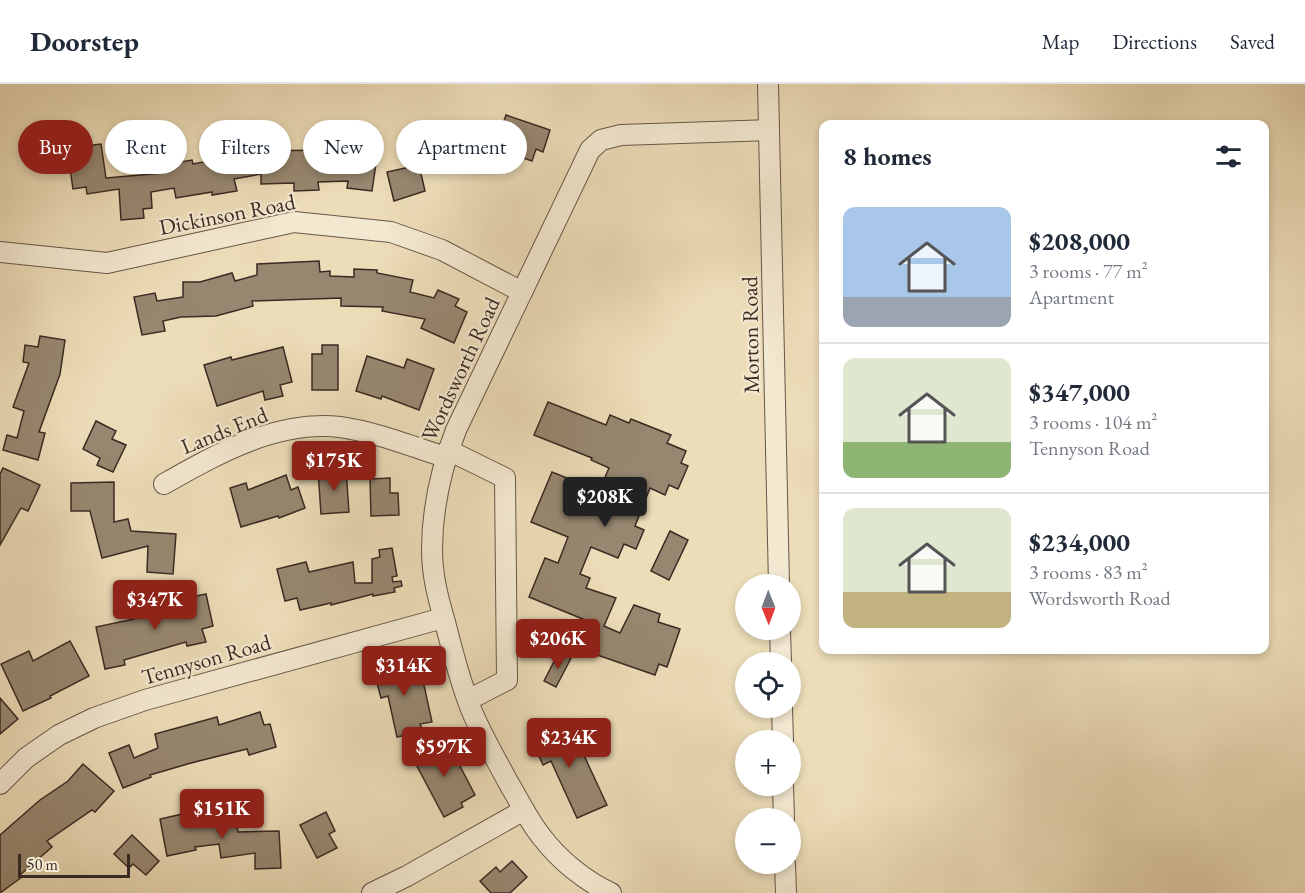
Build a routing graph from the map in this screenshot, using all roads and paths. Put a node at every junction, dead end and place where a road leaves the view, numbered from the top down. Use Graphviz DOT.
graph roads {
  1 [pos="768,84"];
  2 [pos="769,130"];
  3 [pos="0,254"];
  4 [pos="522,292"];
  5 [pos="447,454"];
  6 [pos="164,484"];
  7 [pos="779,574"];
  8 [pos="444,618"];
  9 [pos="468,700"];
  10 [pos="0,784"];
  11 [pos="524,810"];
  12 [pos="785,874"];
  13 [pos="372,893"];
  14 [pos="611,893"];
  15 [pos="786,893"];
  1 -- 2 [label="street, Morton Road"];
  2 -- 4 [label="street, Wordsworth Road"];
  2 -- 7 [label="street, Morton Road"];
  3 -- 4 [label="street, Dickinson Road"];
  4 -- 5 [label="street, Wordsworth Road"];
  5 -- 6 [label="street, Lands End"];
  5 -- 8 [label="street, Wordsworth Road"];
  5 -- 9 [label="street, Lands End"];
  8 -- 9 [label="street, Wordsworth Road"];
  8 -- 10 [label="street, Tennyson Road"];
  9 -- 11 [label="street, Wordsworth Road"];
  11 -- 13 [label="street"];
  11 -- 14 [label="street, Wordsworth Road"];
  12 -- 15 [label="street"];
}
